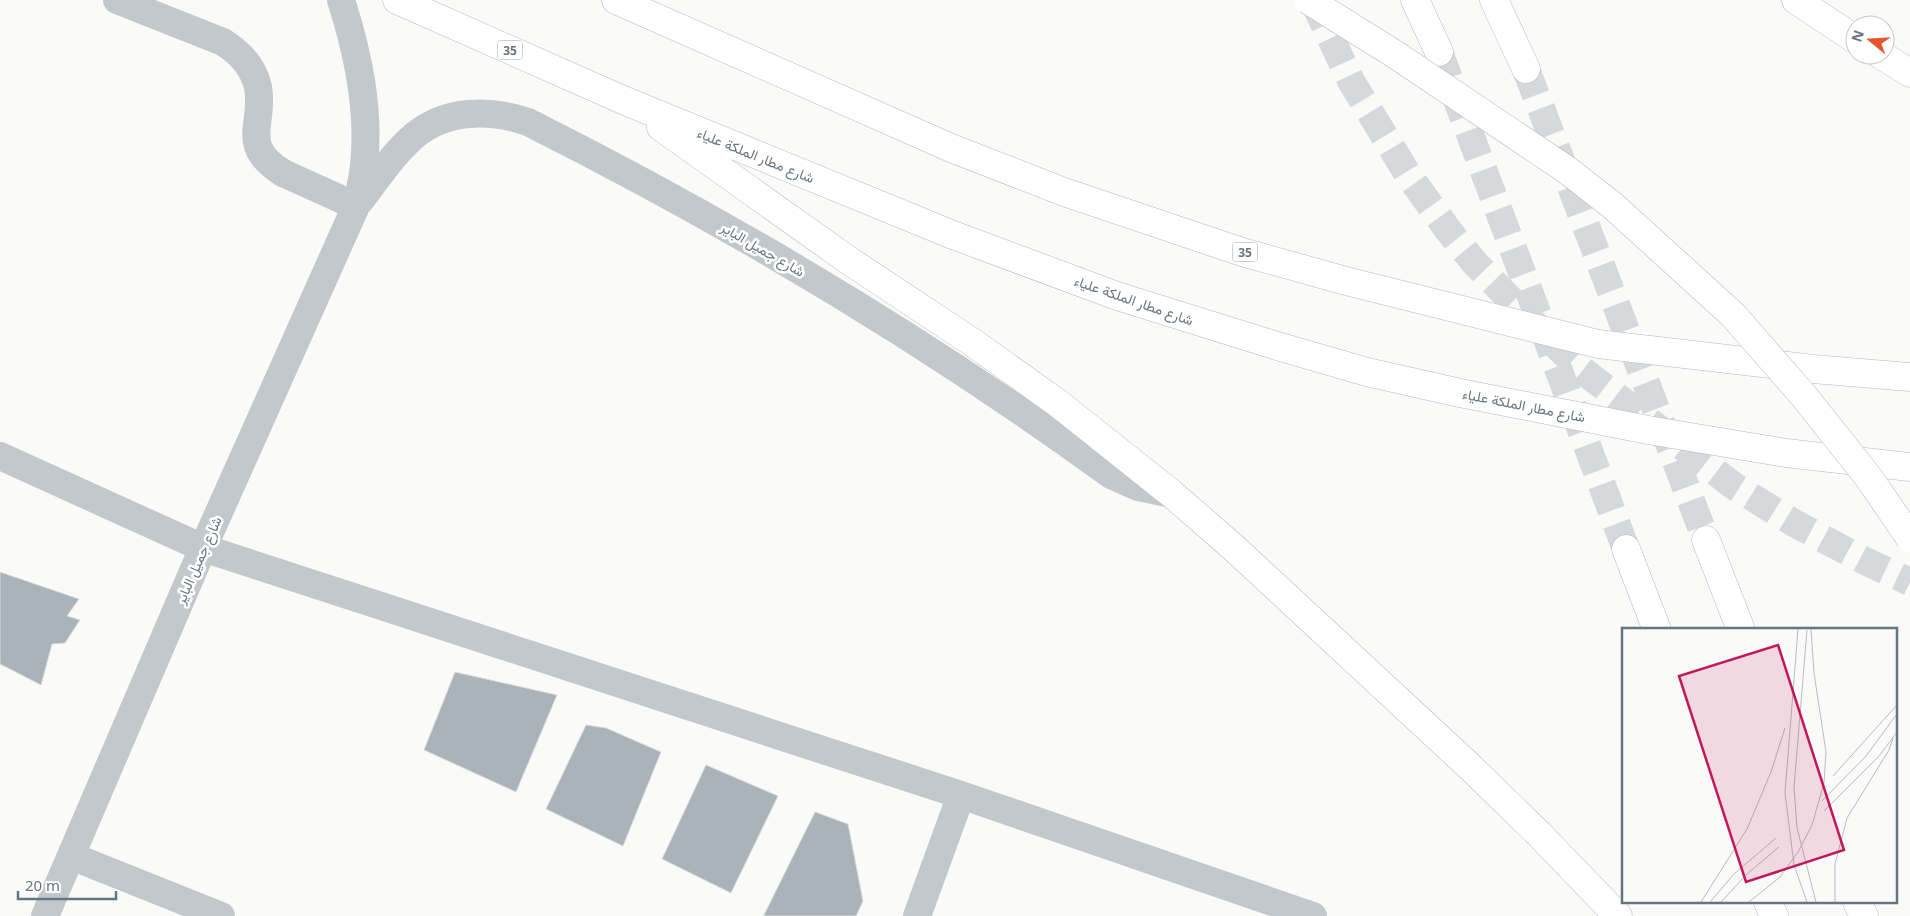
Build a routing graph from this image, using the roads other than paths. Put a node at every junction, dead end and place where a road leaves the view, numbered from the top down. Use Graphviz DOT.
graph roads {
  1 [pos="116,0"];
  2 [pos="341,0"];
  3 [pos="397,0"];
  4 [pos="616,0"];
  5 [pos="1308,0"];
  6 [pos="1414,0"];
  7 [pos="1494,0"];
  8 [pos="1796,0"];
  9 [pos="1845,32"];
  10 [pos="1439,52"];
  11 [pos="1895,64"];
  12 [pos="1526,69"];
  13 [pos="1910,73"];
  14 [pos="623,100"];
  15 [pos="356,206"];
  16 [pos="1910,378"];
  17 [pos="0,456"];
  18 [pos="1910,467"];
  19 [pos="1172,494"];
  20 [pos="1910,538"];
  21 [pos="1706,540"];
  22 [pos="203,548"];
  23 [pos="1626,549"];
  24 [pos="1656,628"];
  25 [pos="1740,628"];
  26 [pos="960,795"];
  27 [pos="71,856"];
  28 [pos="1769,904"];
  29 [pos="1858,904"];
  30 [pos="45,916"];
  31 [pos="221,916"];
  32 [pos="917,916"];
  33 [pos="1313,916"];
  34 [pos="1618,916"];
  35 [pos="1774,916"];
  36 [pos="1864,916"];
  1 -- 15 [label="street"];
  2 -- 15 [label="street, شارع جميل الباير"];
  3 -- 14 [label="main road, شارع مطار الملكة علياء / 35"];
  4 -- 16 [label="main road, 35"];
  5 -- 20 [label="main road, bridge"];
  6 -- 10 [label="main road"];
  7 -- 12 [label="main road"];
  8 -- 9 [label="main road"];
  11 -- 13 [label="main road"];
  14 -- 18 [label="main road, شارع مطار الملكة علياء / 35"];
  14 -- 19 [label="main road"];
  15 -- 19 [label="street, شارع جميل الباير"];
  15 -- 22 [label="street, شارع جميل الباير"];
  17 -- 22 [label="street"];
  19 -- 34 [label="main road"];
  21 -- 25 [label="main road"];
  22 -- 26 [label="street"];
  22 -- 27 [label="street, شارع جميل الباير"];
  23 -- 24 [label="main road"];
  26 -- 32 [label="street"];
  26 -- 33 [label="street"];
  27 -- 30 [label="street, شارع جميل الباير"];
  27 -- 31 [label="street"];
  28 -- 35 [label="main road"];
  29 -- 36 [label="main road"];
}
